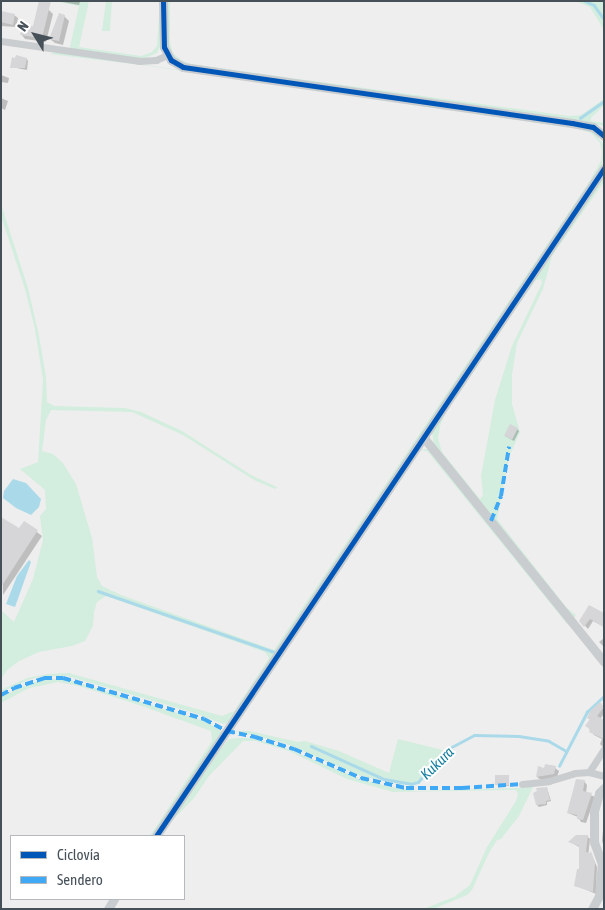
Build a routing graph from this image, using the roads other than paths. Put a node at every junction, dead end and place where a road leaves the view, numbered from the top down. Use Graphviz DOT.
graph roads {
  1 [pos="163,1"];
  2 [pos="1,41"];
  3 [pos="167,55"];
  4 [pos="604,136"];
  5 [pos="604,168"];
  6 [pos="424,438"];
  7 [pos="604,662"];
  8 [pos="604,749"];
  9 [pos="589,772"];
  10 [pos="604,776"];
  11 [pos="522,784"];
  12 [pos="604,788"];
  13 [pos="157,835"];
  14 [pos="603,864"];
  15 [pos="592,909"];
  1 -- 3 [label="street"];
  2 -- 3 [label="street"];
  3 -- 4 [label="street"];
  5 -- 6 [label="street"];
  6 -- 7 [label="street"];
  6 -- 13 [label="street"];
  8 -- 9 [label="street"];
  9 -- 10 [label="street"];
  9 -- 11 [label="street"];
  12 -- 14 [label="street"];
  14 -- 15 [label="street"];
}
